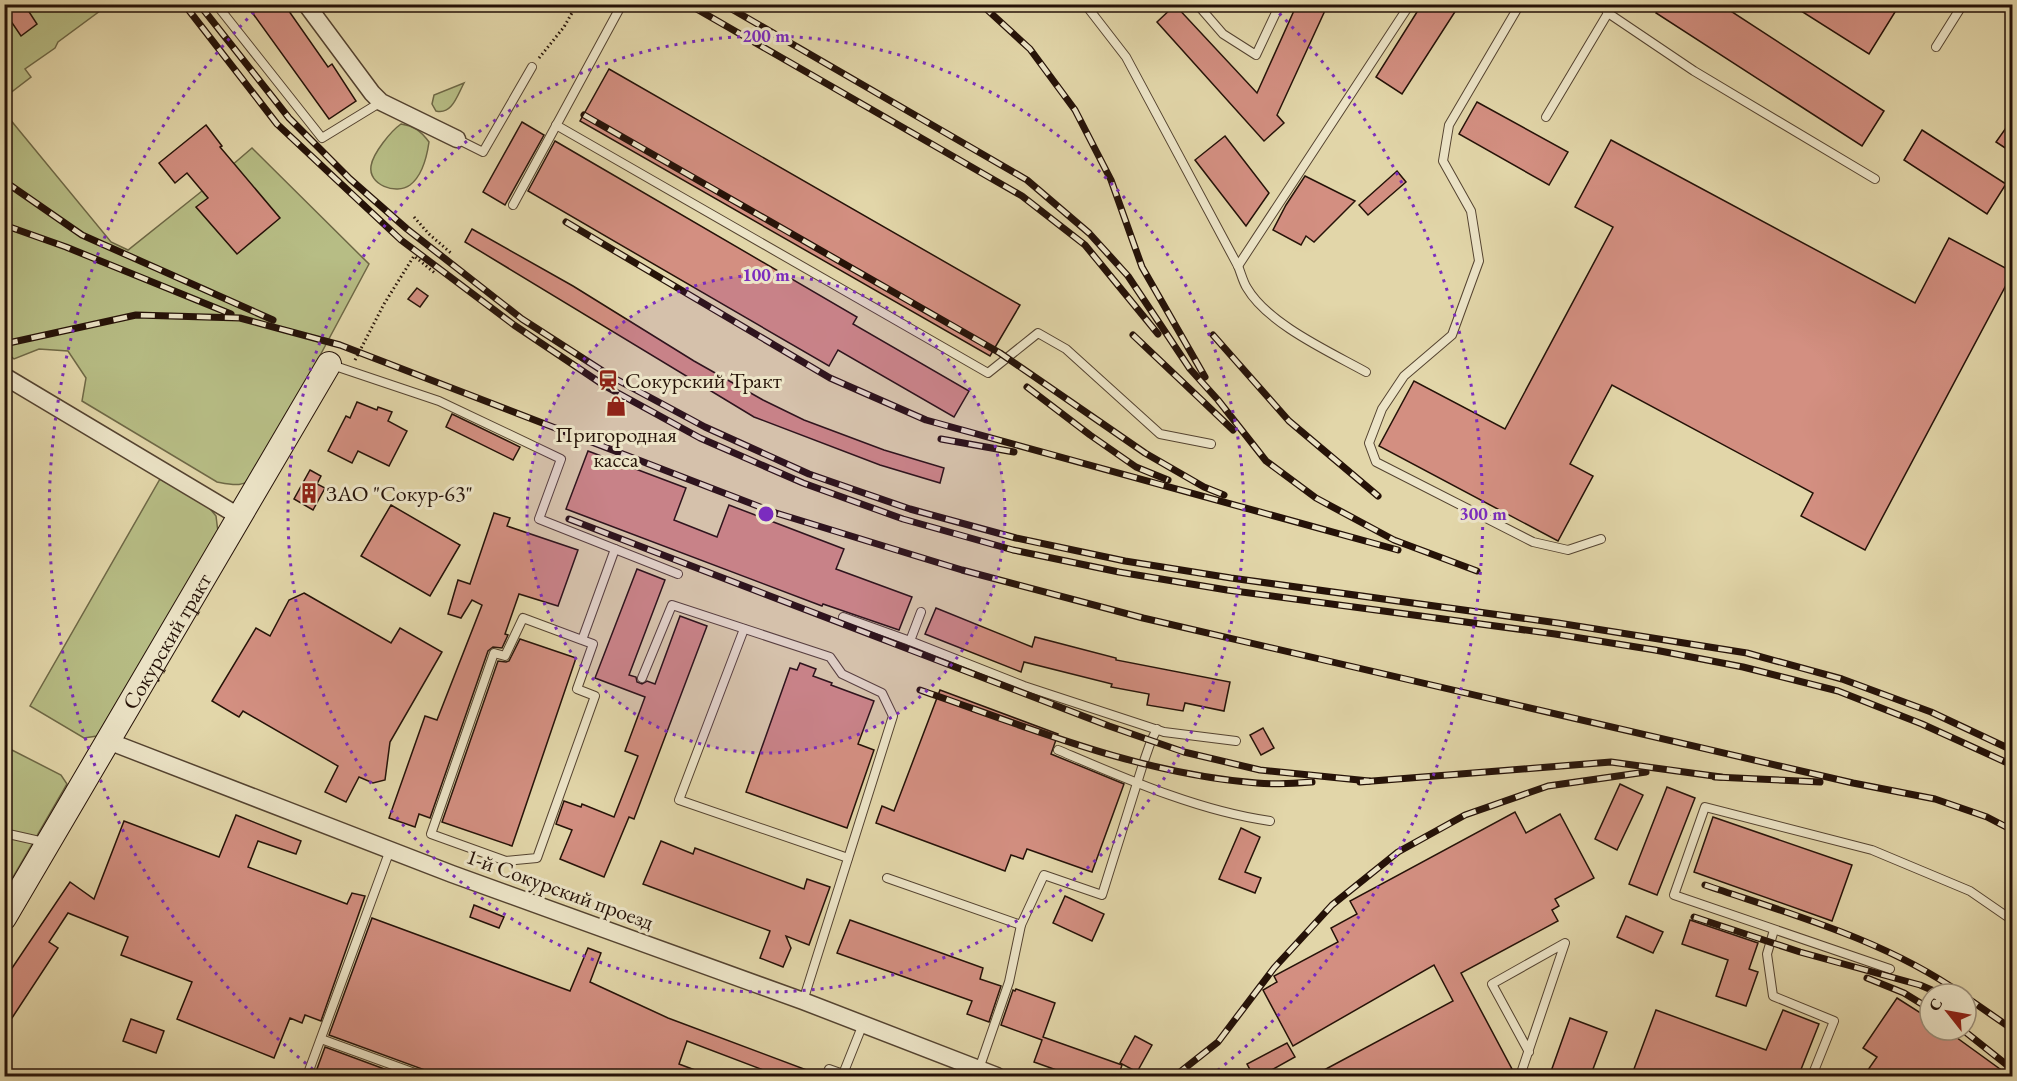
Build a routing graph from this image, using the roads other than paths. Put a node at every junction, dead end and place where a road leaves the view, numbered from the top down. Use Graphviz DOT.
graph roads {
  1 [pos="216,4"];
  2 [pos="306,4"];
  3 [pos="622,4"];
  4 [pos="1085,4"];
  5 [pos="1197,4"];
  6 [pos="1280,4"];
  7 [pos="1410,4"];
  8 [pos="1520,4"];
  9 [pos="1602,4"];
  10 [pos="1963,4"];
  11 [pos="1608,13"];
  12 [pos="1936,47"];
  13 [pos="532,67"];
  14 [pos="381,102"];
  15 [pos="1546,117"];
  16 [pos="556,125"];
  17 [pos="457,139"];
  18 [pos="1875,179"];
  19 [pos="513,205"];
  20 [pos="1238,266"];
  21 [pos="339,367"];
  22 [pos="1366,372"];
  23 [pos="4,376"];
  24 [pos="1211,444"];
  25 [pos="240,516"];
  26 [pos="1601,538"];
  27 [pos="615,549"];
  28 [pos="678,574"];
  29 [pos="921,612"];
  30 [pos="843,617"];
  31 [pos="744,629"];
  32 [pos="582,640"];
  33 [pos="910,641"];
  34 [pos="642,678"];
  35 [pos="1157,729"];
  36 [pos="108,741"];
  37 [pos="1236,741"];
  38 [pos="1058,750"];
  39 [pos="1137,783"];
  40 [pos="1269,821"];
  41 [pos="4,833"];
  42 [pos="48,843"];
  43 [pos="390,850"];
  44 [pos="848,858"];
  45 [pos="887,878"];
  46 [pos="4,918"];
  47 [pos="2013,920"];
  48 [pos="1021,925"];
  49 [pos="1774,930"];
  50 [pos="1890,969"];
  51 [pos="803,1001"];
  52 [pos="863,1024"];
  53 [pos="321,1039"];
  54 [pos="1528,1052"];
  55 [pos="990,1074"];
  56 [pos="846,1076"];
  57 [pos="307,1077"];
  58 [pos="423,1077"];
  59 [pos="826,1077"];
  60 [pos="1520,1077"];
  61 [pos="1812,1077"];
  1 -- 14 [label="lane"];
  2 -- 14 [label="street"];
  3 -- 16 [label="lane"];
  4 -- 20 [label="lane"];
  5 -- 6 [label="lane"];
  7 -- 20 [label="lane"];
  8 -- 26 [label="lane"];
  9 -- 11 [label="lane"];
  10 -- 12 [label="lane"];
  11 -- 15 [label="lane"];
  11 -- 18 [label="lane"];
  13 -- 17 [label="lane"];
  14 -- 17 [label="street"];
  16 -- 19 [label="lane"];
  16 -- 24 [label="lane"];
  20 -- 22 [label="lane"];
  21 -- 25 [label="street, Сокурский тракт"];
  21 -- 27 [label="lane"];
  23 -- 25 [label="street"];
  25 -- 36 [label="street, Сокурский тракт"];
  27 -- 28 [label="lane"];
  27 -- 32 [label="lane"];
  29 -- 33 [label="lane"];
  30 -- 33 [label="lane"];
  31 -- 34 [label="lane"];
  31 -- 44 [label="lane"];
  31 -- 44 [label="lane"];
  32 -- 32 [label="lane"];
  33 -- 35 [label="lane"];
  35 -- 37 [label="lane"];
  35 -- 39 [label="lane"];
  36 -- 42 [label="street, Сокурский тракт"];
  36 -- 43 [label="street, 1-й Сокурский проезд"];
  38 -- 39 [label="lane"];
  39 -- 40 [label="lane"];
  39 -- 48 [label="lane"];
  41 -- 42 [label="lane"];
  42 -- 46 [label="street, Сокурский тракт"];
  43 -- 51 [label="street, 1-й Сокурский проезд"];
  43 -- 53 [label="lane"];
  44 -- 51 [label="lane"];
  45 -- 48 [label="lane"];
  47 -- 49 [label="lane"];
  48 -- 55 [label="lane"];
  49 -- 50 [label="lane"];
  49 -- 61 [label="lane"];
  51 -- 52 [label="street, 1-й Сокурский проезд"];
  52 -- 55 [label="street, 1-й Сокурский проезд"];
  52 -- 56 [label="lane"];
  53 -- 57 [label="lane"];
  53 -- 58 [label="lane"];
  54 -- 54 [label="lane"];
  54 -- 60 [label="lane"];
  56 -- 59 [label="lane"];
}
